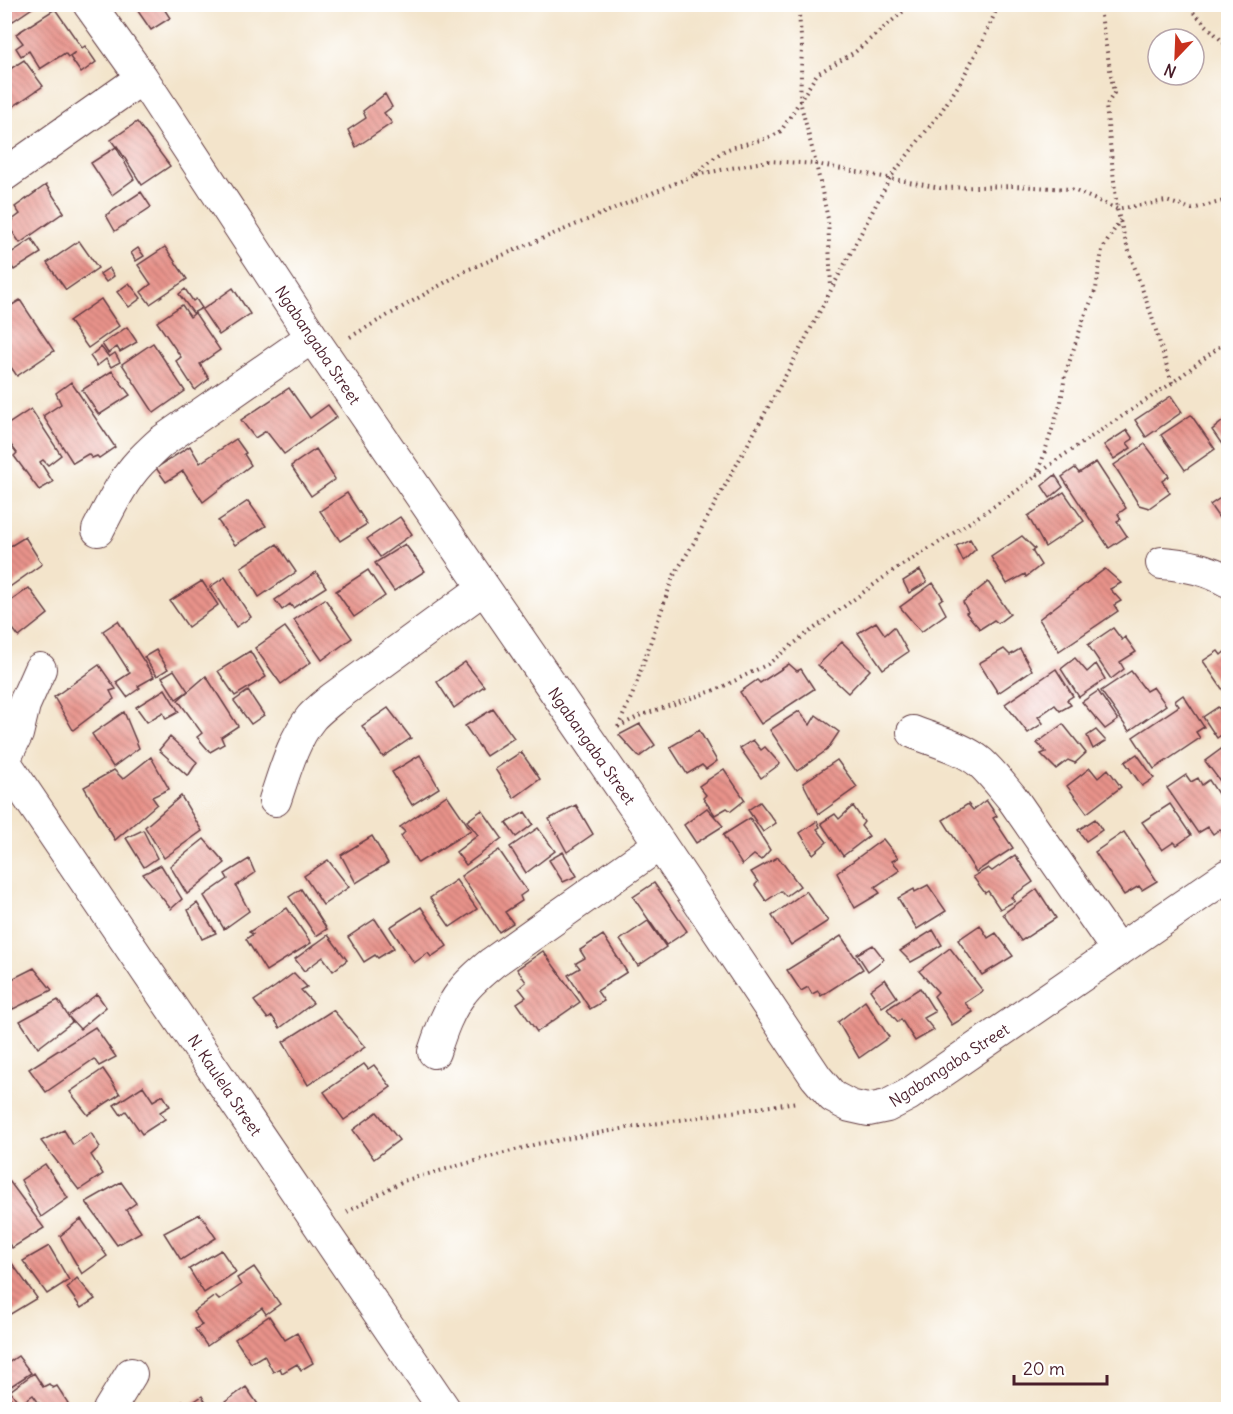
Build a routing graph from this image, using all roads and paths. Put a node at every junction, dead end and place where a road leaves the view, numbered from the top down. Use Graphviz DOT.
graph roads {
  1 [pos="89,4"];
  2 [pos="798,4"];
  3 [pos="912,4"];
  4 [pos="999,4"];
  5 [pos="1099,4"];
  6 [pos="1185,4"];
  7 [pos="1228,47"];
  8 [pos="142,78"];
  9 [pos="800,101"];
  10 [pos="816,164"];
  11 [pos="4,175"];
  12 [pos="695,175"];
  13 [pos="890,178"];
  14 [pos="1228,200"];
  15 [pos="1117,209"];
  16 [pos="1120,220"];
  17 [pos="831,289"];
  18 [pos="1228,340"];
  19 [pos="317,345"];
  20 [pos="1172,383"];
  21 [pos="1036,476"];
  22 [pos="98,530"];
  23 [pos="1162,563"];
  24 [pos="1228,581"];
  25 [pos="484,588"];
  26 [pos="40,669"];
  27 [pos="618,727"];
  28 [pos="913,732"];
  29 [pos="4,761"];
  30 [pos="603,761"];
  31 [pos="275,800"];
  32 [pos="660,844"];
  33 [pos="1228,875"];
  34 [pos="1118,951"];
  35 [pos="434,1052"];
  36 [pos="833,1097"];
  37 [pos="320,1226"];
  38 [pos="130,1374"];
  39 [pos="109,1410"];
  40 [pos="445,1410"];
  1 -- 8 [label="street, Ngabangaba Street"];
  2 -- 9 [label="path"];
  3 -- 9 [label="path"];
  4 -- 13 [label="path"];
  5 -- 15 [label="path"];
  6 -- 7 [label="path"];
  8 -- 11 [label="street"];
  8 -- 19 [label="street, Ngabangaba Street"];
  9 -- 10 [label="path"];
  9 -- 12 [label="path"];
  10 -- 12 [label="path"];
  10 -- 13 [label="path"];
  10 -- 17 [label="path"];
  12 -- 19 [label="path"];
  13 -- 15 [label="path"];
  13 -- 17 [label="path"];
  14 -- 15 [label="path"];
  15 -- 16 [label="path"];
  16 -- 20 [label="path"];
  16 -- 21 [label="path"];
  17 -- 27 [label="path"];
  18 -- 20 [label="path"];
  19 -- 22 [label="street"];
  19 -- 25 [label="street, Ngabangaba Street"];
  20 -- 21 [label="path"];
  21 -- 27 [label="path"];
  23 -- 24 [label="street"];
  25 -- 30 [label="street, Ngabangaba Street"];
  25 -- 31 [label="street"];
  26 -- 29 [label="street"];
  27 -- 30 [label="path"];
  28 -- 34 [label="street"];
  29 -- 37 [label="street, N. Kaulela Street"];
  30 -- 32 [label="street, Ngabangaba Street"];
  32 -- 35 [label="street"];
  32 -- 36 [label="street, Ngabangaba Street"];
  33 -- 34 [label="street, Ngabangaba Street"];
  34 -- 36 [label="street, Ngabangaba Street"];
  36 -- 37 [label="path"];
  37 -- 40 [label="street, N. Kaulela Street"];
  38 -- 39 [label="street"];
}
